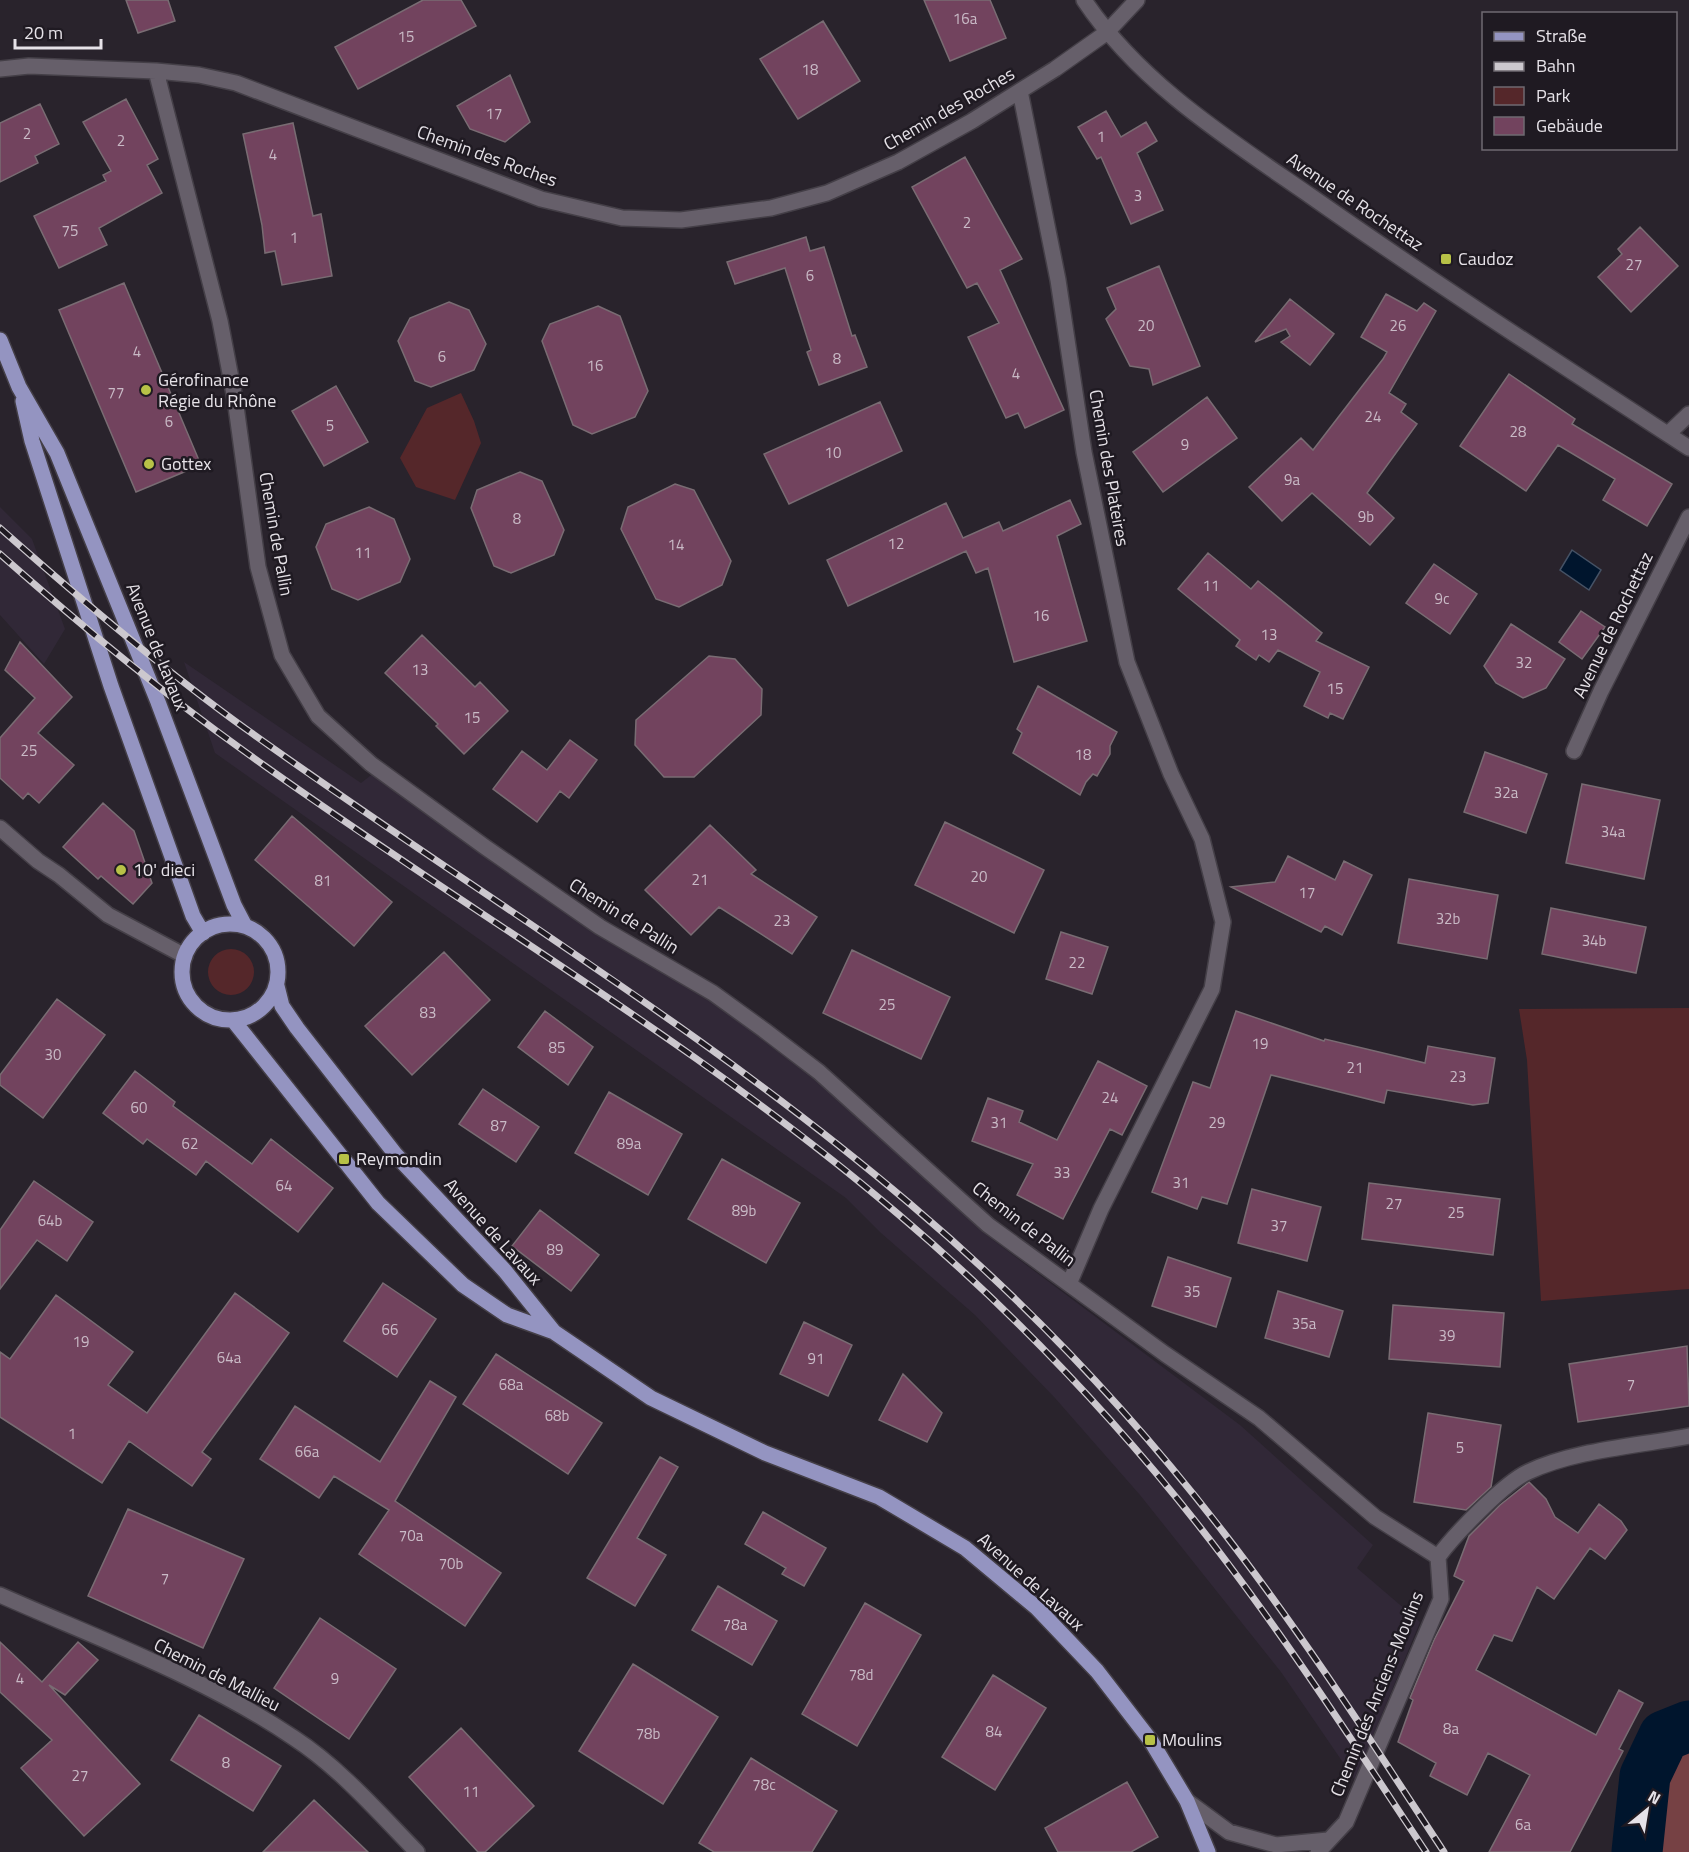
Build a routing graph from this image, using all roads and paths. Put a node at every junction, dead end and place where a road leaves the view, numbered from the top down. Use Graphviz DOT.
graph roads {
  1 [pos="1084,0"];
  2 [pos="1137,0"];
  3 [pos="1106,33"];
  4 [pos="0,69"];
  5 [pos="156,71"];
  6 [pos="1020,91"];
  7 [pos="0,340"];
  8 [pos="19,387"];
  9 [pos="1689,414"];
  10 [pos="1668,435"];
  11 [pos="1689,448"];
  12 [pos="1689,517"];
  13 [pos="1574,752"];
  14 [pos="0,828"];
  15 [pos="245,927"];
  16 [pos="203,933"];
  17 [pos="185,956"];
  18 [pos="277,986"];
  19 [pos="232,1020"];
  20 [pos="1069,1284"];
  21 [pos="554,1332"];
  22 [pos="1689,1436"];
  23 [pos="1438,1557"];
  24 [pos="0,1594"];
  25 [pos="1187,1801"];
  26 [pos="1328,1840"];
  27 [pos="417,1852"];
  28 [pos="1208,1852"];
  29 [pos="1297,1852"];
  30 [pos="1318,1852"];
  1 -- 3 [label="street, Avenue de Rochettaz"];
  2 -- 3 [label="street, Chemin des Roches"];
  3 -- 6 [label="street, Chemin des Roches"];
  3 -- 10 [label="street, Avenue de Rochettaz"];
  4 -- 5 [label="street, Chemin des Roches"];
  5 -- 6 [label="street, Chemin des Roches"];
  5 -- 20 [label="street, Chemin de Pallin"];
  6 -- 20 [label="street, Chemin des Plateires"];
  7 -- 8 [label="main road, Avenue de Lavaux"];
  8 -- 15 [label="main road, Avenue de Lavaux"];
  8 -- 16 [label="main road, Avenue de Lavaux"];
  9 -- 10 [label="street"];
  10 -- 11 [label="street, Avenue de Rochettaz"];
  12 -- 13 [label="street, Avenue de Rochettaz"];
  14 -- 17 [label="street"];
  15 -- 16 [label="main road"];
  15 -- 18 [label="main road"];
  16 -- 17 [label="main road"];
  17 -- 19 [label="main road"];
  18 -- 19 [label="main road"];
  18 -- 21 [label="main road, Avenue de Lavaux"];
  19 -- 21 [label="main road, Avenue de Lavaux"];
  20 -- 23 [label="street, Chemin de Pallin"];
  21 -- 25 [label="main road, Avenue de Lavaux"];
  22 -- 23 [label="street"];
  23 -- 26 [label="street, Chemin des Anciens-Moulins"];
  24 -- 27 [label="street, Chemin de Mallieu"];
  25 -- 26 [label="street"];
  25 -- 28 [label="main road, Avenue de Lavaux"];
  26 -- 29 [label="street, Chemin des Anciens-Moulins"];
  26 -- 30 [label="street, Chemin des Anciens-Moulins"];
}
